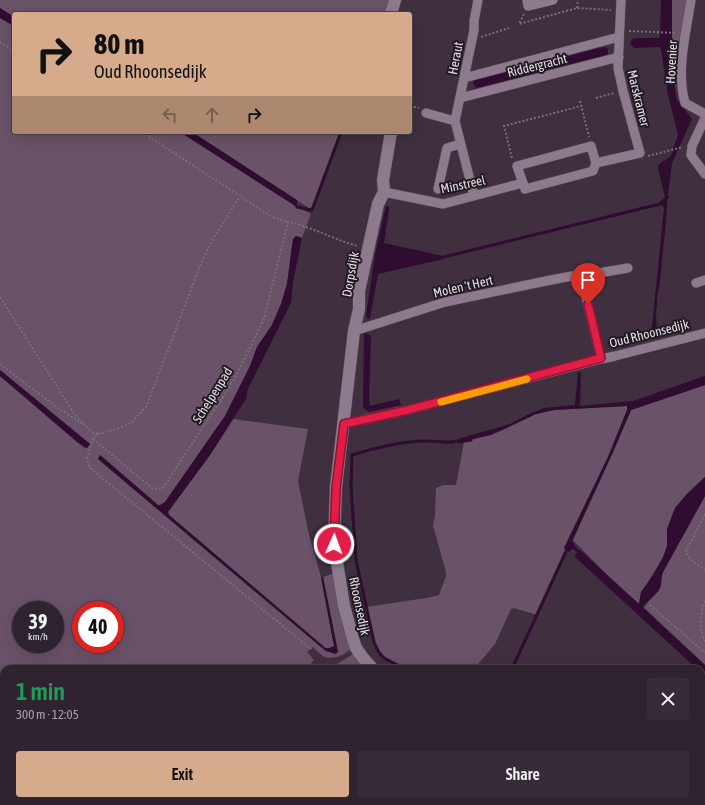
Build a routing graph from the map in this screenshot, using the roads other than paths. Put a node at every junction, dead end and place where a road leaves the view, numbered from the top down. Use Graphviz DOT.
graph roads {
  1 [pos="394,0"];
  2 [pos="478,0"];
  3 [pos="553,0"];
  4 [pos="621,0"];
  5 [pos="691,0"];
  6 [pos="528,3"];
  7 [pos="392,12"];
  8 [pos="619,34"];
  9 [pos="619,57"];
  10 [pos="464,78"];
  11 [pos="460,98"];
  12 [pos="426,113"];
  13 [pos="705,114"];
  14 [pos="705,118"];
  15 [pos="455,121"];
  16 [pos="390,134"];
  17 [pos="460,144"];
  18 [pos="640,153"];
  19 [pos="596,163"];
  20 [pos="705,174"];
  21 [pos="523,183"];
  22 [pos="438,189"];
  23 [pos="384,192"];
  24 [pos="474,196"];
  25 [pos="628,268"];
  26 [pos="581,276"];
  27 [pos="354,331"];
  28 [pos="705,332"];
  29 [pos="601,358"];
  30 [pos="344,424"];
  31 [pos="368,665"];
  1 -- 7 [label="street"];
  2 -- 10 [label="street, Heraut"];
  3 -- 6 [label="street"];
  4 -- 8 [label="street, Marskramer"];
  5 -- 13 [label="street, Hovenier"];
  8 -- 9 [label="street, Marskramer"];
  8 -- 10 [label="street, Riddergracht"];
  9 -- 11 [label="street, Riddergracht"];
  9 -- 18 [label="street, Marskramer"];
  10 -- 11 [label="street, Heraut"];
  11 -- 15 [label="street, Heraut"];
  12 -- 15 [label="street"];
  14 -- 20 [label="street"];
  15 -- 17 [label="street, Heraut"];
  16 -- 23 [label="street, Dorpsdijk"];
  17 -- 22 [label="street"];
  17 -- 24 [label="street, Heraut"];
  18 -- 19 [label="street, Minstreel"];
  19 -- 21 [label="street, Minstreel"];
  19 -- 21 [label="street"];
  21 -- 24 [label="street, Minstreel"];
  23 -- 24 [label="street, Minstreel"];
  23 -- 27 [label="street, Dorpsdijk"];
  25 -- 26 [label="street, Molen 't Hert"];
  26 -- 27 [label="street, Molen 't Hert"];
  26 -- 29 [label="street"];
  27 -- 30 [label="street, Dorpsdijk"];
  28 -- 29 [label="street, Oud Rhoonsedijk"];
  29 -- 30 [label="street, Oud Rhoonsedijk"];
  30 -- 31 [label="street, Rhoonsedijk"];
}
